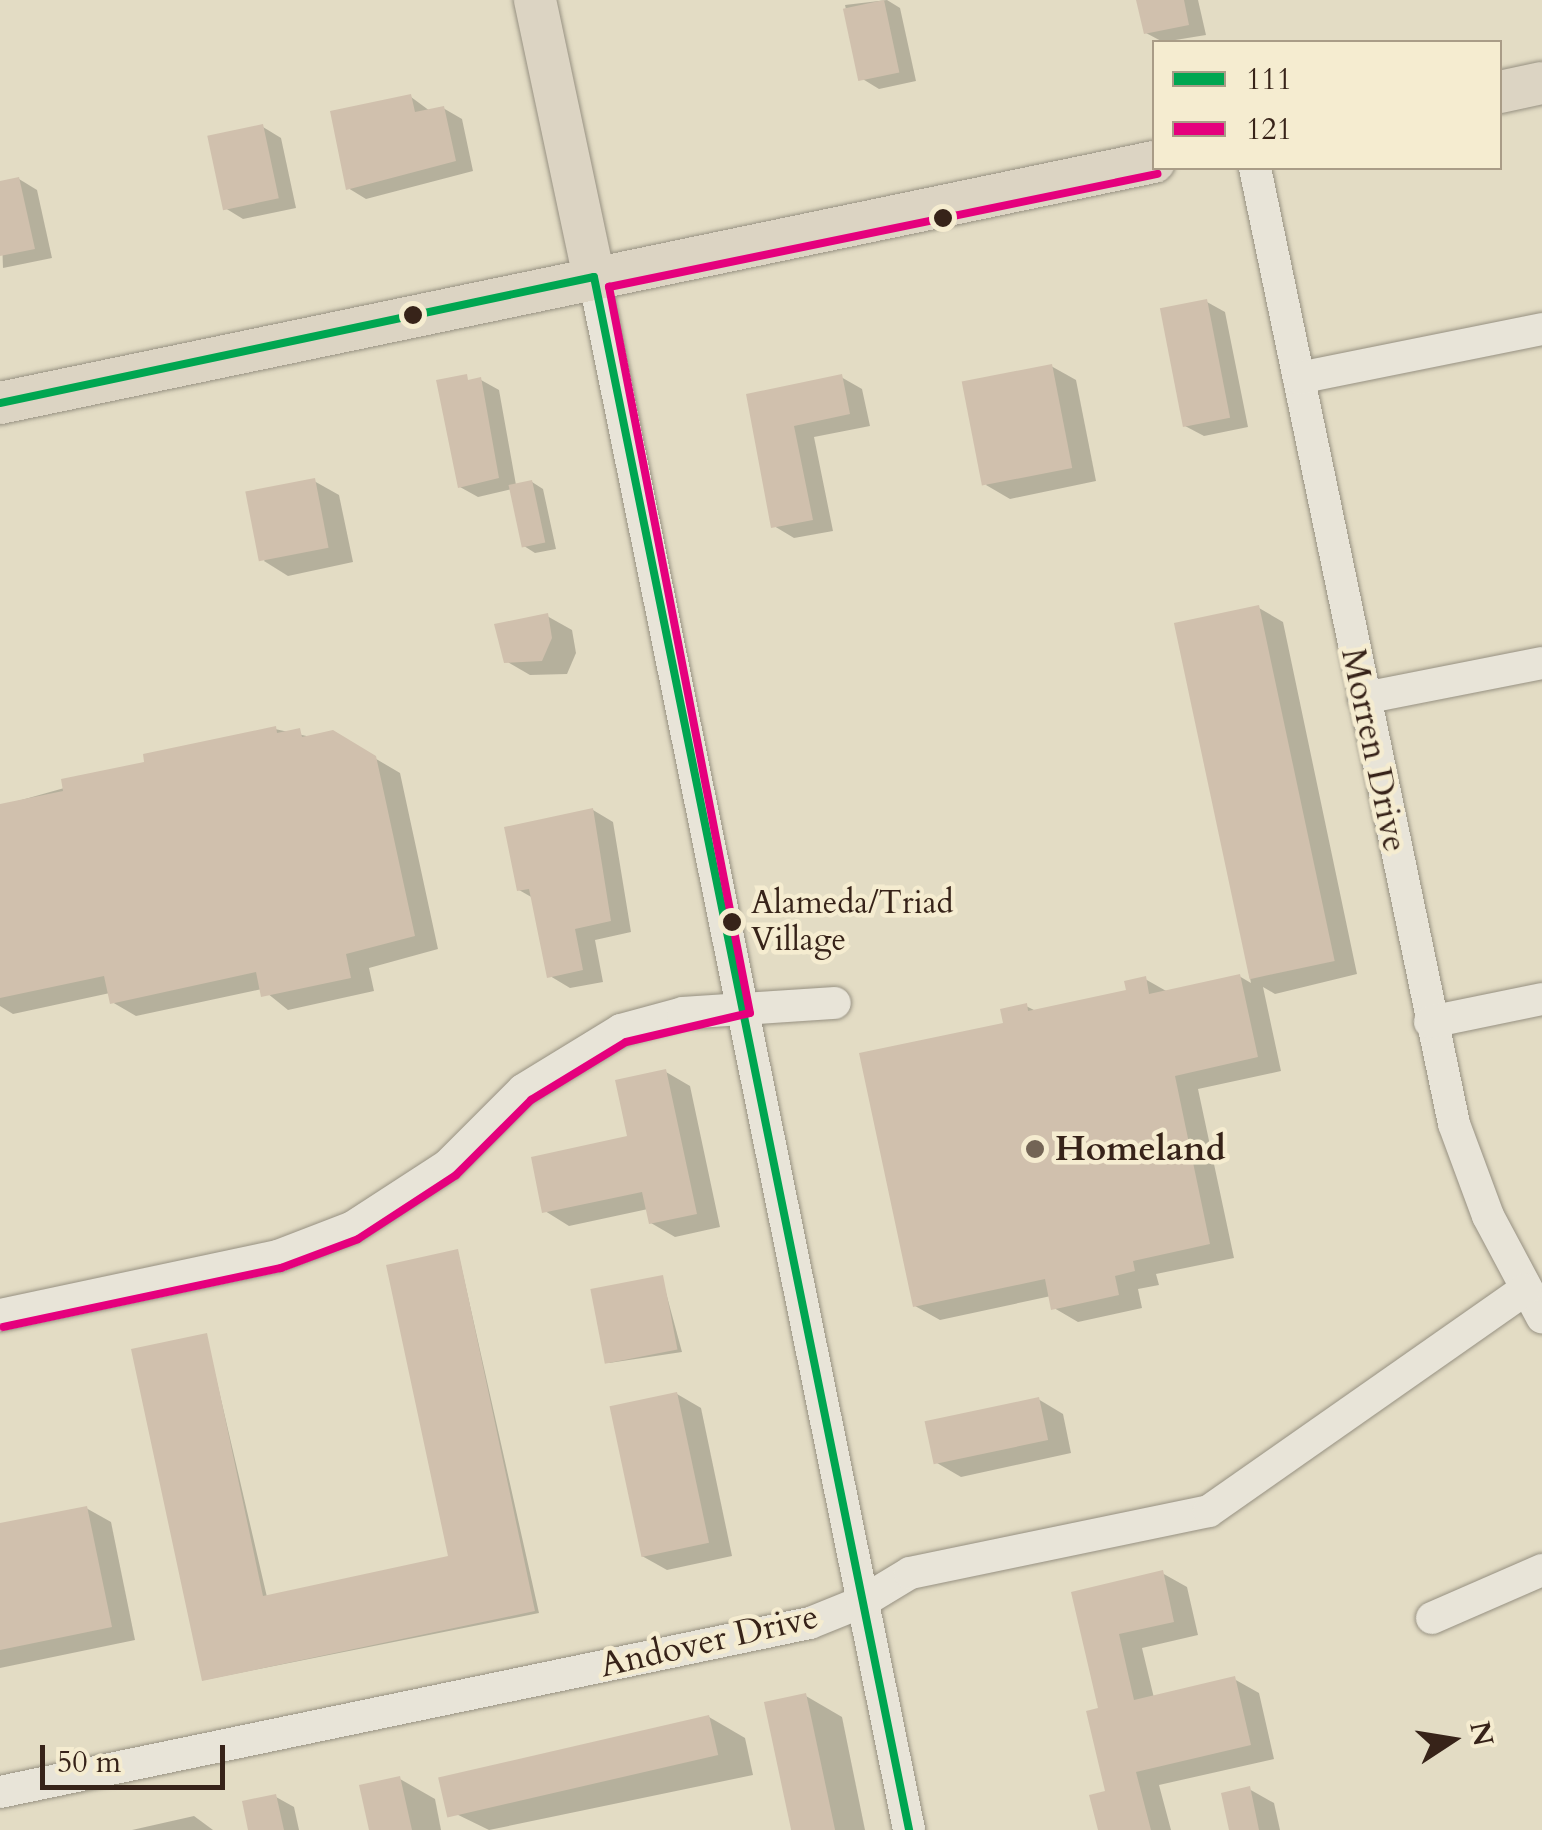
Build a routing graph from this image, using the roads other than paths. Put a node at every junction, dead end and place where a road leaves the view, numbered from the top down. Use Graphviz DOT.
graph roads {
  1 [pos="534,0"];
  2 [pos="1542,83"];
  3 [pos="1502,92"];
  4 [pos="1152,162"];
  5 [pos="1255,170"];
  6 [pos="594,277"];
  7 [pos="1542,329"];
  8 [pos="1299,378"];
  9 [pos="0,403"];
  10 [pos="1542,662"];
  11 [pos="1364,698"];
  12 [pos="1542,999"];
  13 [pos="835,1003"];
  14 [pos="739,1007"];
  15 [pos="1430,1022"];
  16 [pos="1533,1304"];
  17 [pos="0,1315"];
  18 [pos="1542,1570"];
  19 [pos="862,1602"];
  20 [pos="1432,1618"];
  21 [pos="0,1792"];
  22 [pos="908,1830"];
  1 -- 6 [label="main road"];
  2 -- 3 [label="main road"];
  4 -- 6 [label="main road"];
  5 -- 8 [label="street, Morren Drive"];
  6 -- 9 [label="main road"];
  6 -- 14 [label="street"];
  7 -- 8 [label="street"];
  8 -- 11 [label="street, Morren Drive"];
  10 -- 11 [label="street"];
  11 -- 15 [label="street, Morren Drive"];
  12 -- 15 [label="street"];
  13 -- 14 [label="street"];
  14 -- 17 [label="street"];
  14 -- 19 [label="street"];
  15 -- 16 [label="street, Morren Drive"];
  16 -- 19 [label="street, Andover Drive"];
  18 -- 20 [label="street"];
  19 -- 21 [label="street, Andover Drive"];
  19 -- 22 [label="street"];
}
